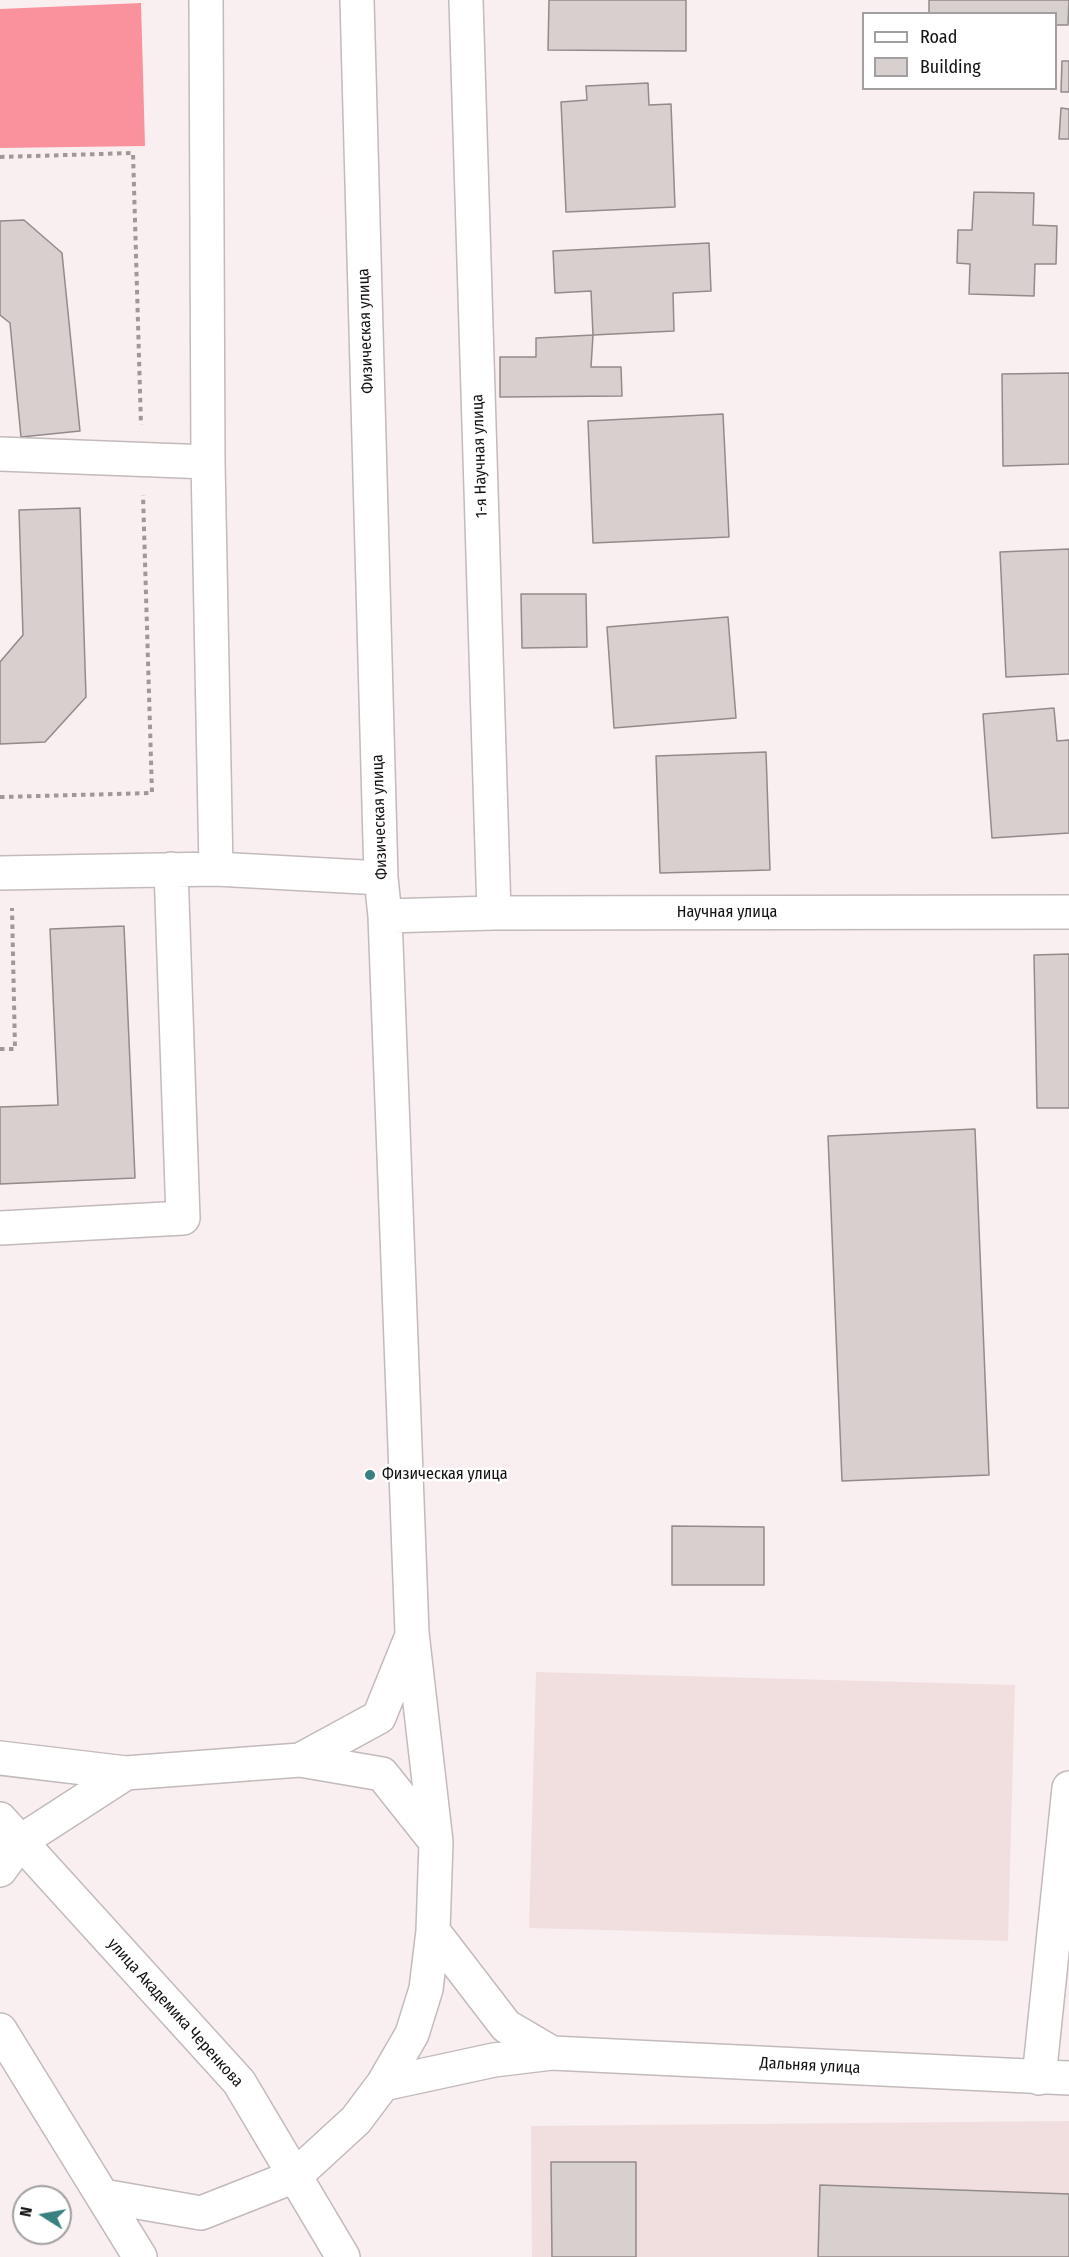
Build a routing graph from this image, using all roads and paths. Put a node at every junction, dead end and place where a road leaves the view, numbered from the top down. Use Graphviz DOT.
graph roads {
  1 [pos="206,0"];
  2 [pos="357,0"];
  3 [pos="466,0"];
  4 [pos="0,454"];
  5 [pos="208,462"];
  6 [pos="216,868"];
  7 [pos="171,869"];
  8 [pos="0,873"];
  9 [pos="381,878"];
  10 [pos="12,907"];
  11 [pos="1069,912"];
  12 [pos="494,913"];
  13 [pos="385,916"];
  14 [pos="0,1049"];
  15 [pos="0,1228"];
  16 [pos="412,1633"];
  17 [pos="0,1758"];
  18 [pos="300,1760"];
  19 [pos="126,1773"];
  20 [pos="1069,1788"];
  21 [pos="10,1830"];
  22 [pos="436,1842"];
  23 [pos="0,1870"];
  24 [pos="433,1931"];
  25 [pos="0,2030"];
  26 [pos="552,2053"];
  27 [pos="1054,2078"];
  28 [pos="383,2084"];
  29 [pos="295,2175"];
  30 [pos="103,2196"];
  31 [pos="140,2257"];
  32 [pos="343,2257"];
  1 -- 5 [label="street"];
  2 -- 9 [label="street, Физическая улица"];
  3 -- 12 [label="street, 1-я Научная улица"];
  4 -- 5 [label="street"];
  5 -- 6 [label="street"];
  6 -- 7 [label="street"];
  6 -- 9 [label="street"];
  7 -- 8 [label="street"];
  7 -- 15 [label="street"];
  9 -- 13 [label="street, Физическая улица"];
  10 -- 14 [label="path"];
  11 -- 12 [label="street, Научная улица"];
  12 -- 13 [label="street, Научная улица"];
  13 -- 16 [label="street, Физическая улица"];
  16 -- 18 [label="street, Физическая улица"];
  16 -- 22 [label="street, Физическая улица"];
  17 -- 19 [label="street, Физическая улица"];
  18 -- 19 [label="street, Физическая улица"];
  18 -- 22 [label="street, Физическая улица"];
  19 -- 21 [label="street, Физическая улица"];
  20 -- 27 [label="street"];
  21 -- 23 [label="street, Физическая улица"];
  21 -- 29 [label="street, улица Академика Черенкова"];
  22 -- 24 [label="street, Физическая улица"];
  24 -- 26 [label="street, Дальняя улица"];
  24 -- 28 [label="street, Физическая улица"];
  25 -- 30 [label="street"];
  26 -- 27 [label="street, Дальняя улица"];
  26 -- 28 [label="street, Дальняя улица"];
  28 -- 29 [label="street, Физическая улица"];
  29 -- 30 [label="street, Физическая улица"];
  29 -- 32 [label="street, улица Академика Черенкова"];
  30 -- 31 [label="street"];
}
